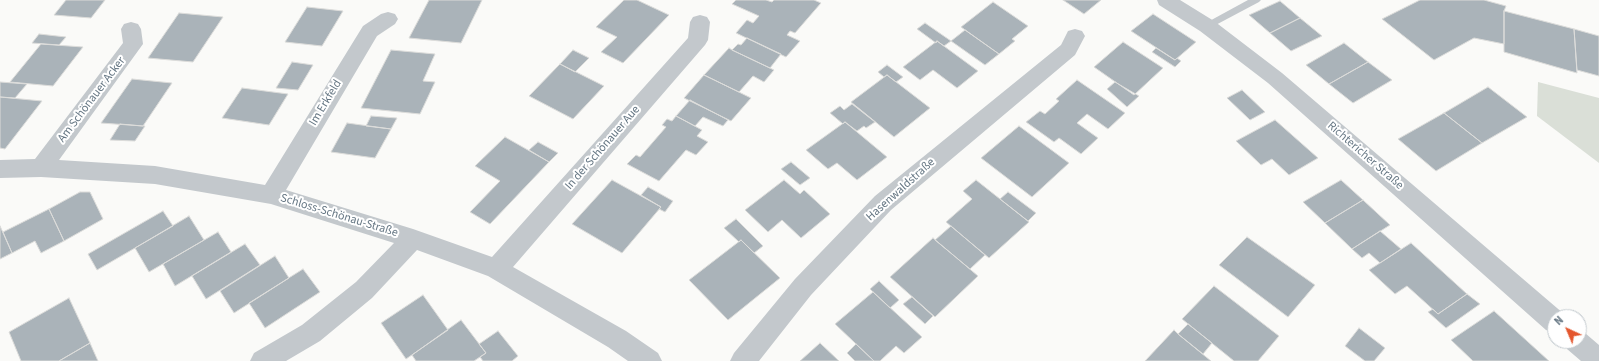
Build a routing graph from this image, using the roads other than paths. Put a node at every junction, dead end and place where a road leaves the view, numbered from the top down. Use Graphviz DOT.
graph roads {
  1 [pos="1166,0"];
  2 [pos="1256,0"];
  3 [pos="388,19"];
  4 [pos="700,22"];
  5 [pos="1207,26"];
  6 [pos="131,29"];
  7 [pos="1075,36"];
  8 [pos="41,168"];
  9 [pos="0,169"];
  10 [pos="271,194"];
  11 [pos="413,239"];
  12 [pos="496,269"];
  13 [pos="1547,315"];
  14 [pos="1585,349"];
  15 [pos="263,361"];
  16 [pos="649,361"];
  17 [pos="743,361"];
  18 [pos="1599,361"];
  1 -- 5 [label="street, Richtericher Straße"];
  2 -- 5 [label="lane"];
  3 -- 10 [label="street, Im Erkfeld"];
  4 -- 12 [label="street, In der Schönauer Aue"];
  5 -- 13 [label="street, Richtericher Straße"];
  6 -- 8 [label="street, Am Schönauer Acker"];
  7 -- 17 [label="street, Hasenwaldstraße"];
  8 -- 9 [label="street, Schloss-Schönau-Straße"];
  8 -- 10 [label="street, Schloss-Schönau-Straße"];
  10 -- 11 [label="street, Schloss-Schönau-Straße"];
  11 -- 12 [label="street, Schloss-Schönau-Straße"];
  11 -- 15 [label="street"];
  12 -- 16 [label="street, Schloss-Schönau-Straße"];
  14 -- 18 [label="street"];
}
